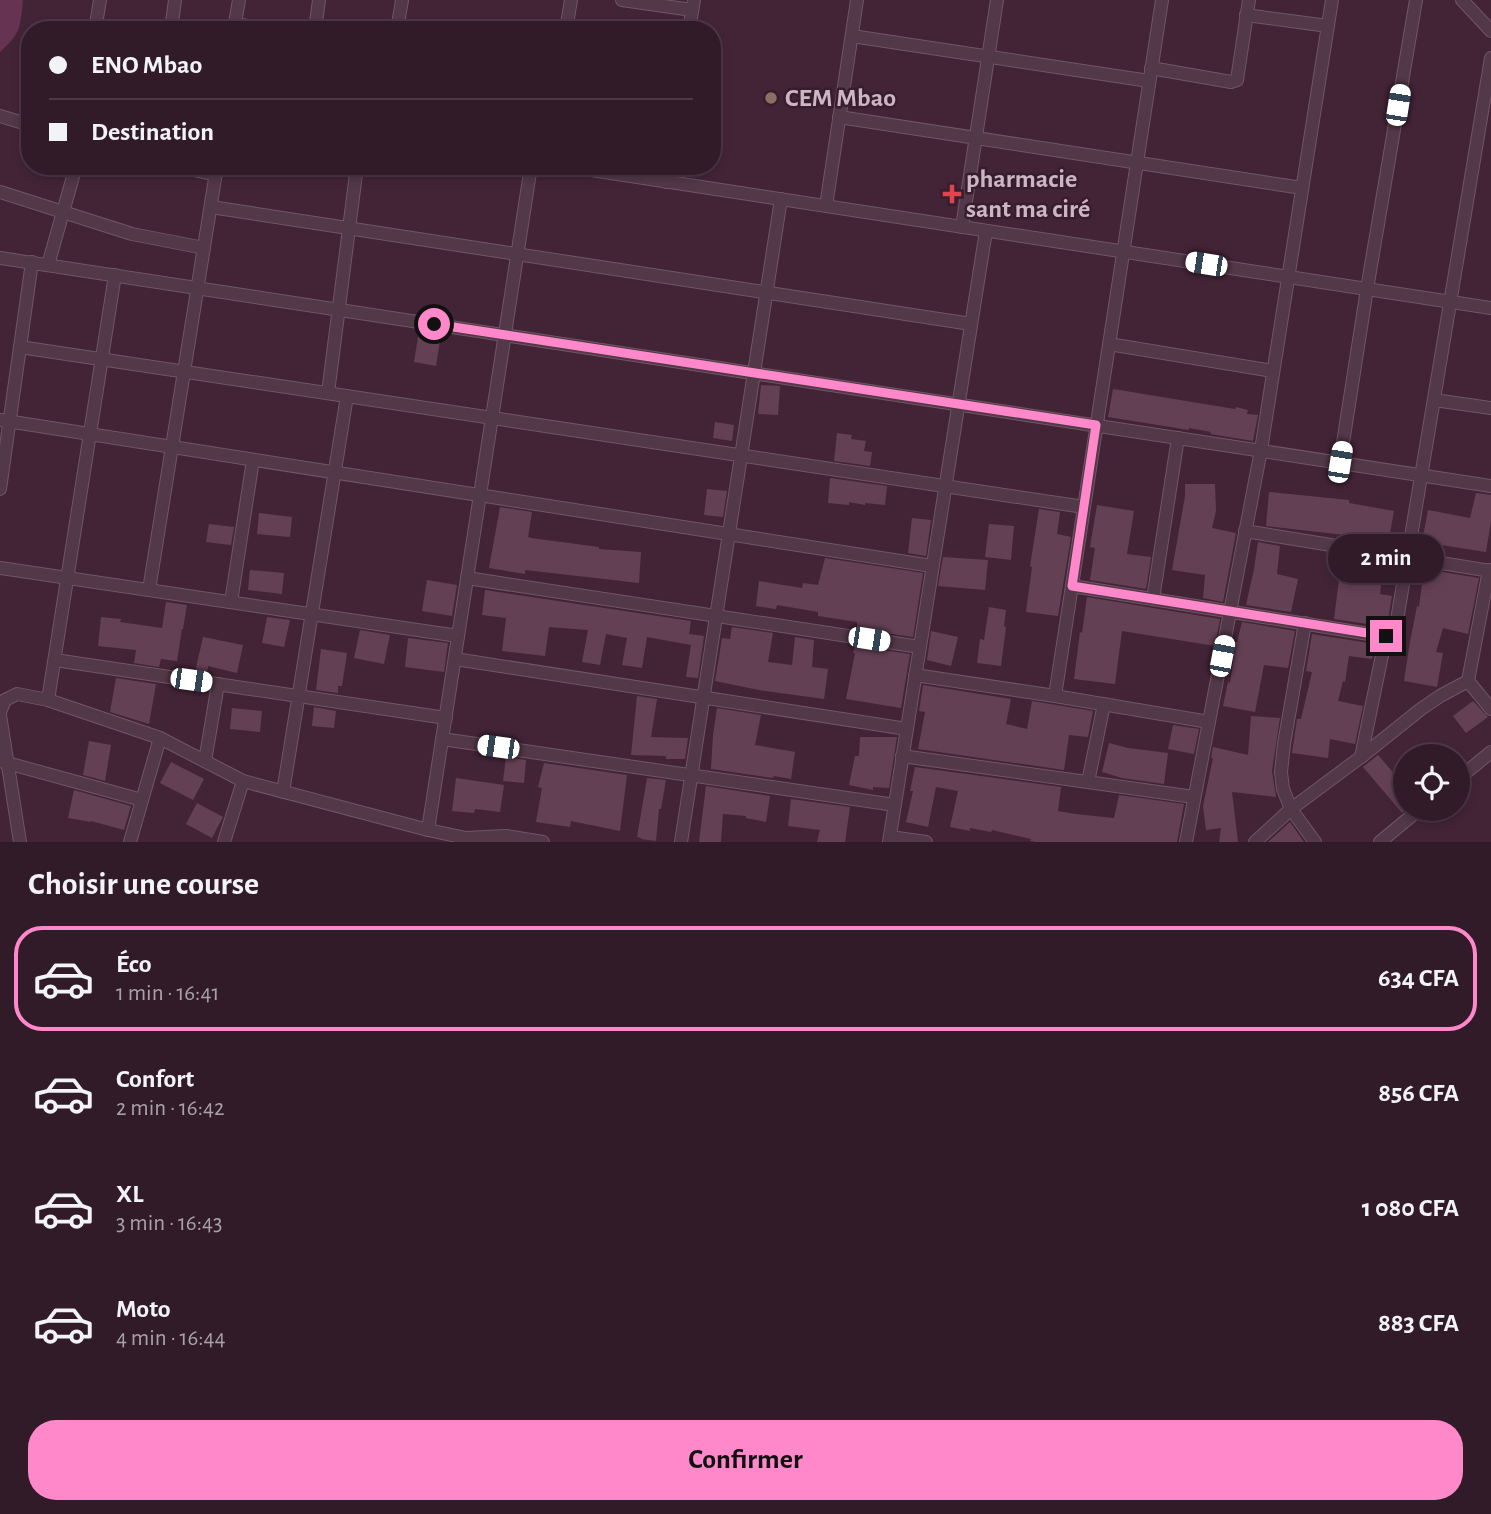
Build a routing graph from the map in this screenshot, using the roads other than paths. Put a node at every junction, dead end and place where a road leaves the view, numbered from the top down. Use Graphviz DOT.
graph roads {
  1 [pos="100,0"];
  2 [pos="175,0"];
  3 [pos="239,0"];
  4 [pos="319,0"];
  5 [pos="402,0"];
  6 [pos="570,0"];
  7 [pos="622,0"];
  8 [pos="857,0"];
  9 [pos="997,0"];
  10 [pos="1158,0"];
  11 [pos="1249,0"];
  12 [pos="1332,0"];
  13 [pos="1416,0"];
  14 [pos="1462,0"];
  15 [pos="693,5"];
  16 [pos="1246,15"];
  17 [pos="96,21"];
  18 [pos="172,21"];
  19 [pos="235,21"];
  20 [pos="316,21"];
  21 [pos="398,21"];
  22 [pos="567,21"];
  23 [pos="1328,26"];
  24 [pos="1491,31"];
  25 [pos="852,36"];
  26 [pos="988,57"];
  27 [pos="1491,58"];
  28 [pos="1150,74"];
  29 [pos="0,116"];
  30 [pos="839,117"];
  31 [pos="21,122"];
  32 [pos="976,138"];
  33 [pos="1137,163"];
  34 [pos="73,175"];
  35 [pos="215,175"];
  36 [pos="356,175"];
  37 [pos="530,175"];
  38 [pos="622,175"];
  39 [pos="667,175"];
  40 [pos="666,182"];
  41 [pos="1302,188"];
  42 [pos="0,192"];
  43 [pos="781,200"];
  44 [pos="211,206"];
  45 [pos="826,206"];
  46 [pos="63,212"];
  47 [pos="962,227"];
  48 [pos="349,228"];
  49 [pos="986,231"];
  50 [pos="204,248"];
  51 [pos="1123,252"];
  52 [pos="517,254"];
  53 [pos="0,258"];
  54 [pos="32,262"];
  55 [pos="48,265"];
  56 [pos="115,275"];
  57 [pos="1288,277"];
  58 [pos="198,288"];
  59 [pos="1367,289"];
  60 [pos="766,292"];
  61 [pos="1450,302"];
  62 [pos="1491,308"];
  63 [pos="338,309"];
  64 [pos="971,324"];
  65 [pos="505,335"];
  66 [pos="1109,344"];
  67 [pos="20,347"];
  68 [pos="102,359"];
  69 [pos="1273,371"];
  70 [pos="184,372"];
  71 [pos="754,373"];
  72 [pos="328,393"];
  73 [pos="348,396"];
  74 [pos="1434,400"];
  75 [pos="958,404"];
  76 [pos="1491,408"];
  77 [pos="492,418"];
  78 [pos="5,421"];
  79 [pos="1096,425"];
  80 [pos="90,434"];
  81 [pos="1178,438"];
  82 [pos="172,447"];
  83 [pos="1261,450"];
  84 [pos="741,455"];
  85 [pos="253,460"];
  86 [pos="1340,462"];
  87 [pos="335,473"];
  88 [pos="1421,475"];
  89 [pos="945,486"];
  90 [pos="1491,486"];
  91 [pos="0,488"];
  92 [pos="480,496"];
  93 [pos="1084,507"];
  94 [pos="1245,531"];
  95 [pos="729,534"];
  96 [pos="1407,557"];
  97 [pos="932,566"];
  98 [pos="0,568"];
  99 [pos="1490,571"];
  100 [pos="68,578"];
  101 [pos="467,578"];
  102 [pos="1072,586"];
  103 [pos="149,590"];
  104 [pos="1153,599"];
  105 [pos="232,602"];
  106 [pos="1230,611"];
  107 [pos="312,614"];
  108 [pos="716,616"];
  109 [pos="1305,623"];
  110 [pos="458,636"];
  111 [pos="1386,636"];
  112 [pos="920,647"];
  113 [pos="455,659"];
  114 [pos="55,660"];
  115 [pos="915,675"];
  116 [pos="1468,681"];
  117 [pos="218,684"];
  118 [pos="298,696"];
  119 [pos="1055,696"];
  120 [pos="703,698"];
  121 [pos="48,700"];
  122 [pos="1104,704"];
  123 [pos="1491,709"];
  124 [pos="0,714"];
  125 [pos="446,718"];
  126 [pos="1209,722"];
  127 [pos="906,729"];
  128 [pos="160,738"];
  129 [pos="442,739"];
  130 [pos="1491,752"];
  131 [pos="902,756"];
  132 [pos="1361,757"];
  133 [pos="205,761"];
  134 [pos="4,762"];
  135 [pos="1470,769"];
  136 [pos="691,774"];
  137 [pos="243,781"];
  138 [pos="1088,782"];
  139 [pos="283,792"];
  140 [pos="1194,797"];
  141 [pos="142,800"];
  142 [pos="895,805"];
  143 [pos="1291,809"];
  144 [pos="1405,821"];
  145 [pos="428,830"];
  146 [pos="889,839"];
  147 [pos="465,840"];
  148 [pos="20,842"];
  149 [pos="130,842"];
  150 [pos="224,842"];
  151 [pos="543,842"];
  152 [pos="681,842"];
  153 [pos="926,842"];
  154 [pos="1186,842"];
  155 [pos="1255,842"];
  156 [pos="1315,842"];
  157 [pos="1380,842"];
  1 -- 17 [label="street"];
  2 -- 18 [label="street"];
  3 -- 19 [label="street"];
  4 -- 20 [label="street"];
  5 -- 21 [label="street"];
  6 -- 22 [label="street"];
  7 -- 15 [label="street"];
  8 -- 25 [label="street"];
  9 -- 26 [label="street"];
  10 -- 28 [label="street"];
  11 -- 16 [label="street"];
  12 -- 23 [label="street"];
  13 -- 59 [label="street"];
  14 -- 24 [label="street"];
  16 -- 23 [label="street"];
  16 -- 28 [label="street"];
  23 -- 41 [label="street"];
  25 -- 26 [label="street"];
  25 -- 30 [label="street"];
  26 -- 28 [label="street"];
  26 -- 32 [label="street"];
  27 -- 61 [label="street"];
  28 -- 33 [label="street"];
  29 -- 31 [label="street"];
  30 -- 32 [label="street"];
  30 -- 45 [label="street"];
  32 -- 33 [label="street"];
  32 -- 47 [label="street"];
  33 -- 41 [label="street"];
  33 -- 51 [label="street"];
  34 -- 46 [label="street"];
  35 -- 44 [label="street"];
  36 -- 48 [label="street"];
  37 -- 52 [label="street"];
  38 -- 40 [label="street"];
  39 -- 40 [label="street"];
  40 -- 43 [label="street"];
  41 -- 57 [label="street"];
  42 -- 46 [label="street"];
  43 -- 45 [label="street"];
  43 -- 60 [label="street"];
  44 -- 48 [label="street"];
  44 -- 50 [label="street"];
  45 -- 47 [label="street"];
  46 -- 50 [label="street"];
  46 -- 55 [label="street"];
  47 -- 49 [label="street"];
  48 -- 52 [label="street"];
  48 -- 63 [label="street"];
  49 -- 51 [label="street"];
  49 -- 64 [label="street"];
  50 -- 58 [label="street"];
  51 -- 57 [label="street"];
  51 -- 66 [label="street"];
  52 -- 60 [label="street"];
  52 -- 65 [label="street"];
  53 -- 54 [label="street"];
  54 -- 55 [label="street"];
  54 -- 67 [label="street"];
  55 -- 56 [label="street"];
  56 -- 58 [label="street"];
  56 -- 68 [label="street"];
  57 -- 59 [label="street"];
  57 -- 69 [label="street"];
  58 -- 63 [label="street"];
  58 -- 70 [label="street"];
  59 -- 61 [label="street"];
  59 -- 86 [label="street"];
  60 -- 64 [label="street"];
  60 -- 71 [label="street"];
  61 -- 62 [label="street"];
  61 -- 74 [label="street"];
  63 -- 65 [label="street"];
  63 -- 72 [label="street"];
  64 -- 75 [label="street"];
  65 -- 71 [label="street"];
  65 -- 77 [label="street"];
  66 -- 69 [label="street"];
  66 -- 79 [label="street"];
  67 -- 68 [label="street"];
  67 -- 78 [label="street"];
  68 -- 70 [label="street"];
  68 -- 80 [label="street"];
  69 -- 83 [label="street"];
  70 -- 72 [label="street"];
  70 -- 82 [label="street"];
  71 -- 75 [label="street"];
  71 -- 84 [label="street"];
  72 -- 73 [label="street"];
  73 -- 77 [label="street"];
  73 -- 87 [label="street"];
  74 -- 76 [label="street"];
  74 -- 88 [label="street"];
  75 -- 79 [label="street"];
  75 -- 89 [label="street"];
  77 -- 84 [label="street"];
  77 -- 92 [label="street"];
  78 -- 80 [label="street"];
  78 -- 91 [label="street"];
  79 -- 81 [label="street"];
  79 -- 93 [label="street"];
  80 -- 82 [label="street"];
  80 -- 100 [label="street"];
  81 -- 83 [label="street"];
  81 -- 104 [label="street"];
  82 -- 85 [label="street"];
  82 -- 103 [label="street"];
  83 -- 86 [label="street"];
  83 -- 94 [label="street"];
  84 -- 89 [label="street"];
  84 -- 95 [label="street"];
  85 -- 87 [label="street"];
  85 -- 105 [label="street"];
  86 -- 88 [label="street"];
  87 -- 92 [label="street"];
  87 -- 107 [label="street"];
  88 -- 90 [label="street"];
  88 -- 96 [label="street"];
  89 -- 93 [label="street"];
  89 -- 97 [label="street"];
  92 -- 95 [label="street"];
  92 -- 101 [label="street"];
  93 -- 102 [label="street"];
  94 -- 96 [label="street"];
  94 -- 106 [label="street"];
  95 -- 97 [label="street"];
  95 -- 108 [label="street"];
  96 -- 99 [label="street"];
  96 -- 111 [label="street"];
  97 -- 112 [label="street"];
  98 -- 100 [label="street"];
  99 -- 116 [label="street"];
  100 -- 103 [label="street"];
  100 -- 114 [label="street"];
  101 -- 108 [label="street"];
  101 -- 110 [label="street"];
  102 -- 104 [label="street"];
  102 -- 119 [label="street"];
  103 -- 105 [label="street"];
  104 -- 106 [label="street"];
  105 -- 107 [label="street"];
  106 -- 109 [label="street"];
  106 -- 126 [label="street"];
  107 -- 110 [label="street"];
  107 -- 118 [label="street"];
  108 -- 112 [label="street"];
  108 -- 120 [label="street"];
  109 -- 111 [label="street"];
  109 -- 143 [label="street"];
  110 -- 113 [label="street"];
  111 -- 132 [label="street"];
  112 -- 115 [label="street"];
  113 -- 120 [label="street"];
  113 -- 125 [label="street"];
  114 -- 117 [label="street"];
  114 -- 121 [label="street"];
  115 -- 119 [label="street"];
  115 -- 127 [label="street"];
  116 -- 123 [label="street"];
  116 -- 132 [label="street"];
  117 -- 118 [label="street"];
  117 -- 133 [label="street"];
  118 -- 125 [label="street"];
  118 -- 139 [label="street"];
  119 -- 122 [label="street"];
  120 -- 127 [label="street"];
  120 -- 136 [label="street"];
  121 -- 124 [label="street"];
  121 -- 128 [label="street"];
  122 -- 126 [label="street"];
  122 -- 138 [label="street"];
  124 -- 134 [label="street"];
  125 -- 129 [label="street"];
  126 -- 140 [label="street"];
  127 -- 131 [label="street"];
  128 -- 133 [label="street"];
  128 -- 141 [label="street"];
  129 -- 136 [label="street"];
  129 -- 145 [label="street"];
  130 -- 135 [label="street"];
  131 -- 138 [label="street"];
  131 -- 142 [label="street"];
  132 -- 143 [label="street"];
  133 -- 137 [label="street"];
  134 -- 141 [label="street"];
  134 -- 148 [label="street"];
  136 -- 142 [label="street"];
  136 -- 152 [label="street"];
  137 -- 139 [label="street"];
  137 -- 150 [label="street"];
  138 -- 140 [label="street"];
  139 -- 145 [label="street"];
  140 -- 154 [label="street"];
  141 -- 149 [label="street"];
  142 -- 146 [label="street"];
  143 -- 155 [label="street"];
  143 -- 156 [label="street"];
  144 -- 157 [label="street"];
  145 -- 147 [label="street"];
  146 -- 153 [label="street"];
  147 -- 151 [label="street"];
}
